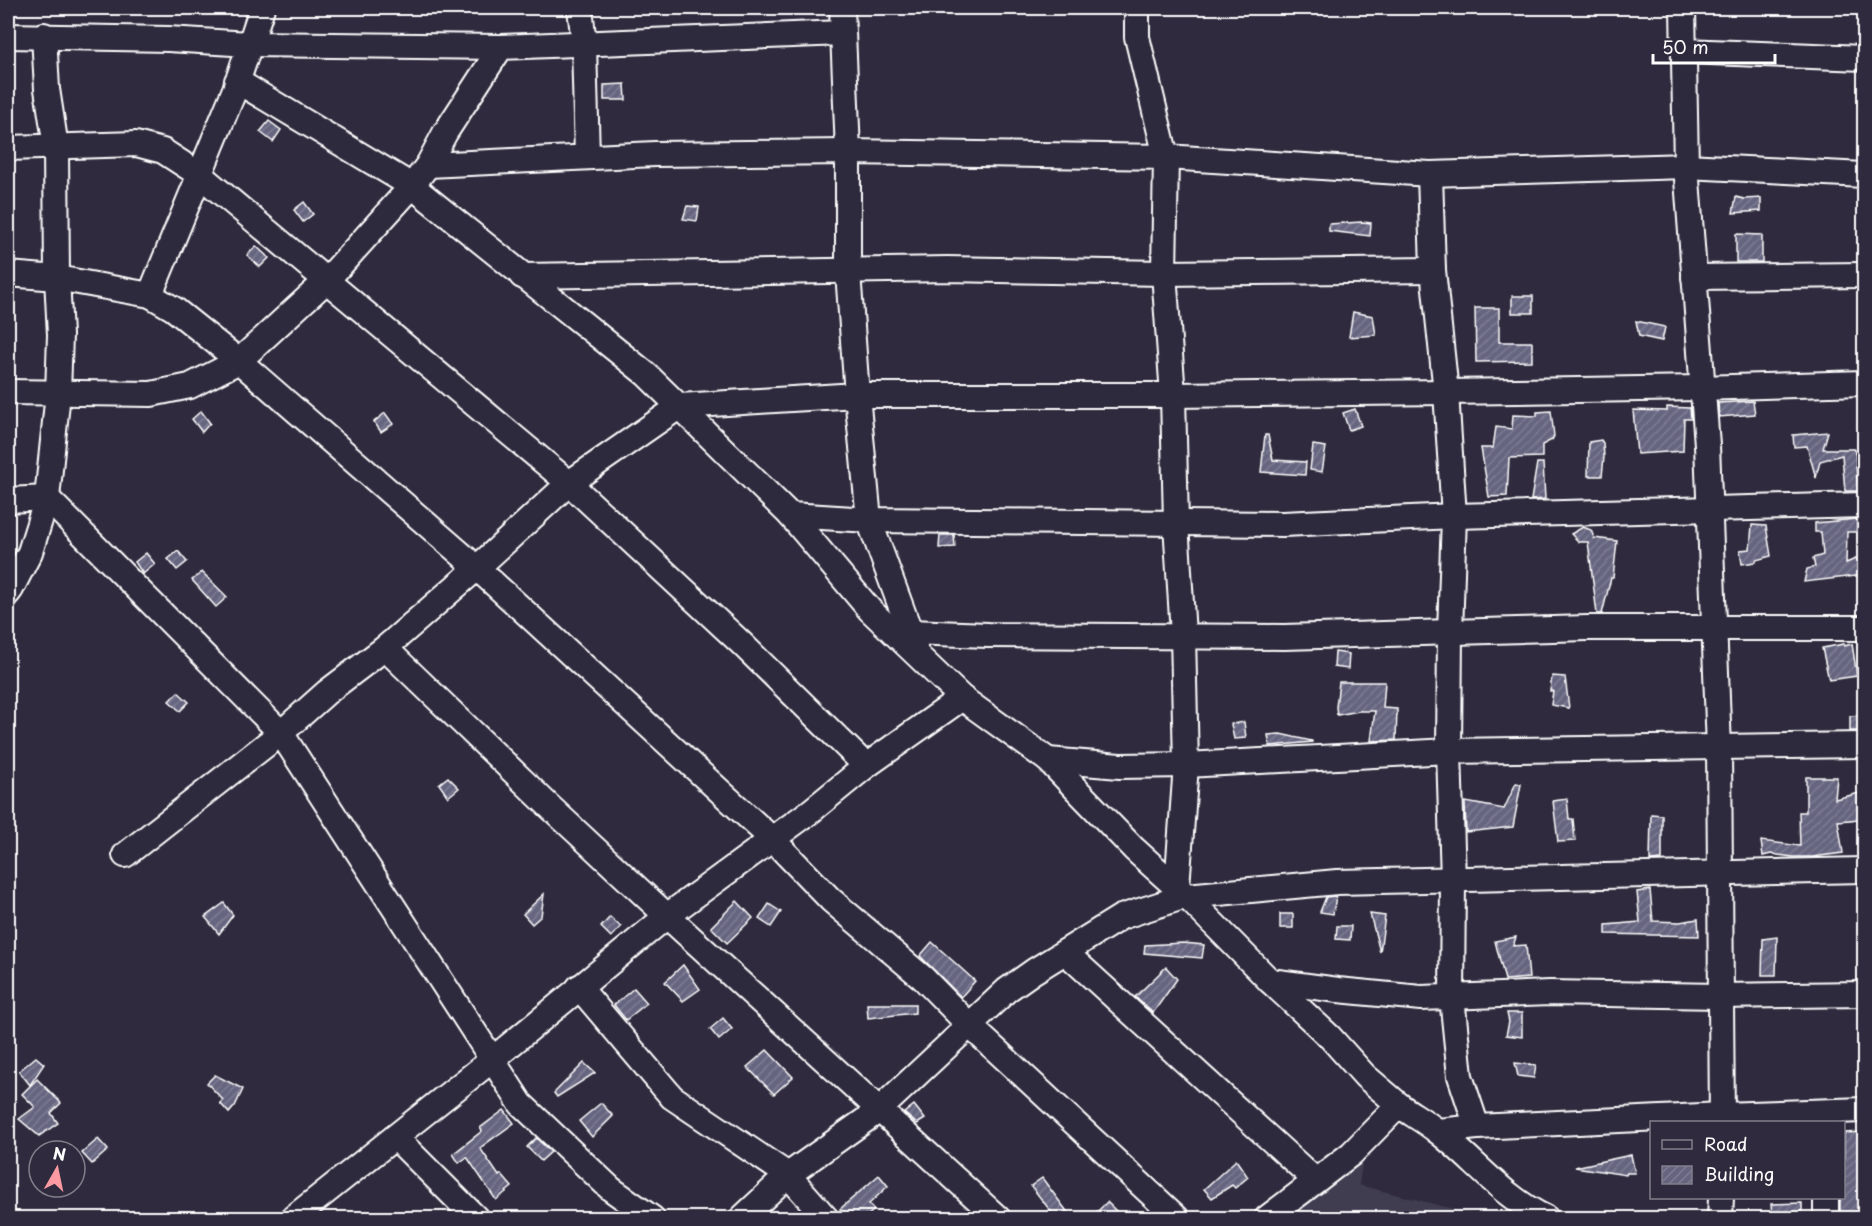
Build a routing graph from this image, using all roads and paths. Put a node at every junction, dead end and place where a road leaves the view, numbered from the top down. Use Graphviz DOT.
graph roads {
  1 [pos="262,8"];
  2 [pos="580,8"];
  3 [pos="842,8"];
  4 [pos="1137,8"];
  5 [pos="1683,8"];
  6 [pos="843,33"];
  7 [pos="44,35"];
  8 [pos="8,36"];
  9 [pos="249,44"];
  10 [pos="584,44"];
  11 [pos="501,47"];
  12 [pos="1684,51"];
  13 [pos="1864,58"];
  14 [pos="237,81"];
  15 [pos="56,147"];
  16 [pos="8,148"];
  17 [pos="848,152"];
  18 [pos="587,157"];
  19 [pos="1166,157"];
  20 [pos="428,165"];
  21 [pos="1686,166"];
  22 [pos="1430,174"];
  23 [pos="200,175"];
  24 [pos="1864,175"];
  25 [pos="412,186"];
  26 [pos="1432,270"];
  27 [pos="848,272"];
  28 [pos="1164,273"];
  29 [pos="8,274"];
  30 [pos="1864,275"];
  31 [pos="522,276"];
  32 [pos="1694,277"];
  33 [pos="57,278"];
  34 [pos="327,280"];
  35 [pos="150,295"];
  36 [pos="239,361"];
  37 [pos="1864,383"];
  38 [pos="1701,388"];
  39 [pos="8,392"];
  40 [pos="1446,392"];
  41 [pos="58,393"];
  42 [pos="1173,395"];
  43 [pos="857,396"];
  44 [pos="680,406"];
  45 [pos="569,483"];
  46 [pos="47,498"];
  47 [pos="8,500"];
  48 [pos="1864,506"];
  49 [pos="1710,509"];
  50 [pos="790,515"];
  51 [pos="1454,516"];
  52 [pos="869,520"];
  53 [pos="1176,524"];
  54 [pos="477,568"];
  55 [pos="8,593"];
  56 [pos="1714,628"];
  57 [pos="1864,628"];
  58 [pos="910,632"];
  59 [pos="1450,632"];
  60 [pos="1183,635"];
  61 [pos="385,648"];
  62 [pos="919,656"];
  63 [pos="962,698"];
  64 [pos="281,733"];
  65 [pos="1864,745"];
  66 [pos="1719,748"];
  67 [pos="1449,751"];
  68 [pos="1048,760"];
  69 [pos="1186,765"];
  70 [pos="866,766"];
  71 [pos="772,839"];
  72 [pos="125,855"];
  73 [pos="1864,870"];
  74 [pos="1721,874"];
  75 [pos="1453,880"];
  76 [pos="1182,892"];
  77 [pos="667,916"];
  78 [pos="1065,952"];
  79 [pos="1270,981"];
  80 [pos="579,987"];
  81 [pos="1864,994"];
  82 [pos="1720,996"];
  83 [pos="1452,998"];
  84 [pos="969,1024"];
  85 [pos="493,1059"];
  86 [pos="1399,1105"];
  87 [pos="1864,1110"];
  88 [pos="878,1111"];
  89 [pos="1828,1117"];
  90 [pos="1722,1119"];
  91 [pos="1650,1121"];
  92 [pos="1661,1121"];
  93 [pos="1477,1127"];
  94 [pos="1438,1131"];
  95 [pos="395,1137"];
  96 [pos="788,1175"];
  97 [pos="1315,1180"];
  98 [pos="1721,1199"];
  99 [pos="1826,1199"];
  100 [pos="293,1218"];
  101 [pos="476,1218"];
  102 [pos="652,1218"];
  103 [pos="742,1218"];
  104 [pos="826,1218"];
  105 [pos="998,1218"];
  106 [pos="1177,1218"];
  107 [pos="1267,1218"];
  108 [pos="1545,1218"];
  109 [pos="1720,1218"];
  110 [pos="1826,1218"];
  1 -- 9 [label="street"];
  2 -- 10 [label="street"];
  3 -- 6 [label="street"];
  4 -- 19 [label="street"];
  5 -- 12 [label="street"];
  6 -- 10 [label="street"];
  6 -- 17 [label="street"];
  7 -- 8 [label="street"];
  7 -- 9 [label="street"];
  7 -- 15 [label="street"];
  9 -- 11 [label="street"];
  9 -- 14 [label="street"];
  10 -- 11 [label="street"];
  10 -- 18 [label="street"];
  11 -- 20 [label="street"];
  12 -- 13 [label="street"];
  12 -- 21 [label="street"];
  14 -- 23 [label="street"];
  14 -- 25 [label="street"];
  15 -- 16 [label="street"];
  15 -- 23 [label="street"];
  15 -- 33 [label="street"];
  17 -- 18 [label="street"];
  17 -- 19 [label="street"];
  17 -- 27 [label="street"];
  18 -- 20 [label="street"];
  19 -- 22 [label="street"];
  19 -- 28 [label="street"];
  20 -- 25 [label="street"];
  21 -- 22 [label="street"];
  21 -- 24 [label="street"];
  21 -- 32 [label="street"];
  22 -- 26 [label="street"];
  23 -- 34 [label="street"];
  23 -- 35 [label="street"];
  25 -- 31 [label="street"];
  25 -- 34 [label="street"];
  26 -- 28 [label="street"];
  26 -- 40 [label="street"];
  27 -- 28 [label="street"];
  27 -- 31 [label="street"];
  27 -- 43 [label="street"];
  28 -- 42 [label="street"];
  29 -- 33 [label="street"];
  30 -- 32 [label="street"];
  31 -- 44 [label="street"];
  32 -- 38 [label="street"];
  33 -- 35 [label="street"];
  33 -- 41 [label="street"];
  34 -- 36 [label="street"];
  34 -- 45 [label="street"];
  35 -- 36 [label="street"];
  36 -- 41 [label="street"];
  36 -- 54 [label="street"];
  37 -- 38 [label="street"];
  38 -- 40 [label="street"];
  38 -- 49 [label="street"];
  39 -- 41 [label="street"];
  40 -- 42 [label="street"];
  40 -- 51 [label="street"];
  41 -- 46 [label="street"];
  42 -- 43 [label="street"];
  42 -- 53 [label="street"];
  43 -- 44 [label="street"];
  43 -- 52 [label="street"];
  44 -- 45 [label="street"];
  44 -- 50 [label="street"];
  45 -- 54 [label="street"];
  45 -- 70 [label="street"];
  46 -- 47 [label="street"];
  46 -- 55 [label="street"];
  46 -- 64 [label="street"];
  48 -- 49 [label="street"];
  49 -- 51 [label="street"];
  49 -- 56 [label="street"];
  50 -- 52 [label="street"];
  50 -- 62 [label="street"];
  51 -- 53 [label="street"];
  51 -- 59 [label="street"];
  52 -- 53 [label="street"];
  52 -- 58 [label="street"];
  53 -- 60 [label="street"];
  54 -- 61 [label="street"];
  54 -- 71 [label="street"];
  56 -- 57 [label="street"];
  56 -- 59 [label="street"];
  56 -- 66 [label="street"];
  58 -- 60 [label="street"];
  58 -- 62 [label="street"];
  59 -- 60 [label="street"];
  59 -- 67 [label="street"];
  60 -- 69 [label="street"];
  61 -- 64 [label="street"];
  61 -- 77 [label="street"];
  62 -- 63 [label="street"];
  63 -- 68 [label="street"];
  63 -- 70 [label="street"];
  64 -- 72 [label="street"];
  64 -- 85 [label="street"];
  65 -- 66 [label="street"];
  66 -- 67 [label="street"];
  66 -- 74 [label="street"];
  67 -- 69 [label="street"];
  67 -- 75 [label="street"];
  68 -- 69 [label="street"];
  68 -- 76 [label="street"];
  69 -- 76 [label="street"];
  70 -- 71 [label="street"];
  71 -- 77 [label="street"];
  71 -- 84 [label="street"];
  73 -- 74 [label="street"];
  74 -- 75 [label="street"];
  74 -- 82 [label="street"];
  75 -- 76 [label="street"];
  75 -- 83 [label="street"];
  76 -- 78 [label="street"];
  76 -- 79 [label="street"];
  77 -- 80 [label="street"];
  77 -- 88 [label="street"];
  78 -- 84 [label="street"];
  78 -- 97 [label="street"];
  79 -- 83 [label="street"];
  79 -- 86 [label="street"];
  80 -- 85 [label="street"];
  80 -- 96 [label="street"];
  81 -- 82 [label="street"];
  82 -- 83 [label="street"];
  82 -- 90 [label="street"];
  83 -- 93 [label="street"];
  84 -- 88 [label="street"];
  84 -- 106 [label="street"];
  85 -- 95 [label="street"];
  85 -- 102 [label="street"];
  86 -- 94 [label="street"];
  86 -- 97 [label="street"];
  87 -- 89 [label="street"];
  88 -- 96 [label="street"];
  88 -- 105 [label="street"];
  89 -- 90 [label="street"];
  90 -- 92 [label="street"];
  91 -- 93 [label="street"];
  93 -- 94 [label="street"];
  94 -- 108 [label="street"];
  95 -- 100 [label="street"];
  95 -- 101 [label="street"];
  96 -- 103 [label="street"];
  96 -- 104 [label="street"];
  97 -- 107 [label="street"];
  98 -- 109 [label="street"];
  99 -- 110 [label="street"];
}
